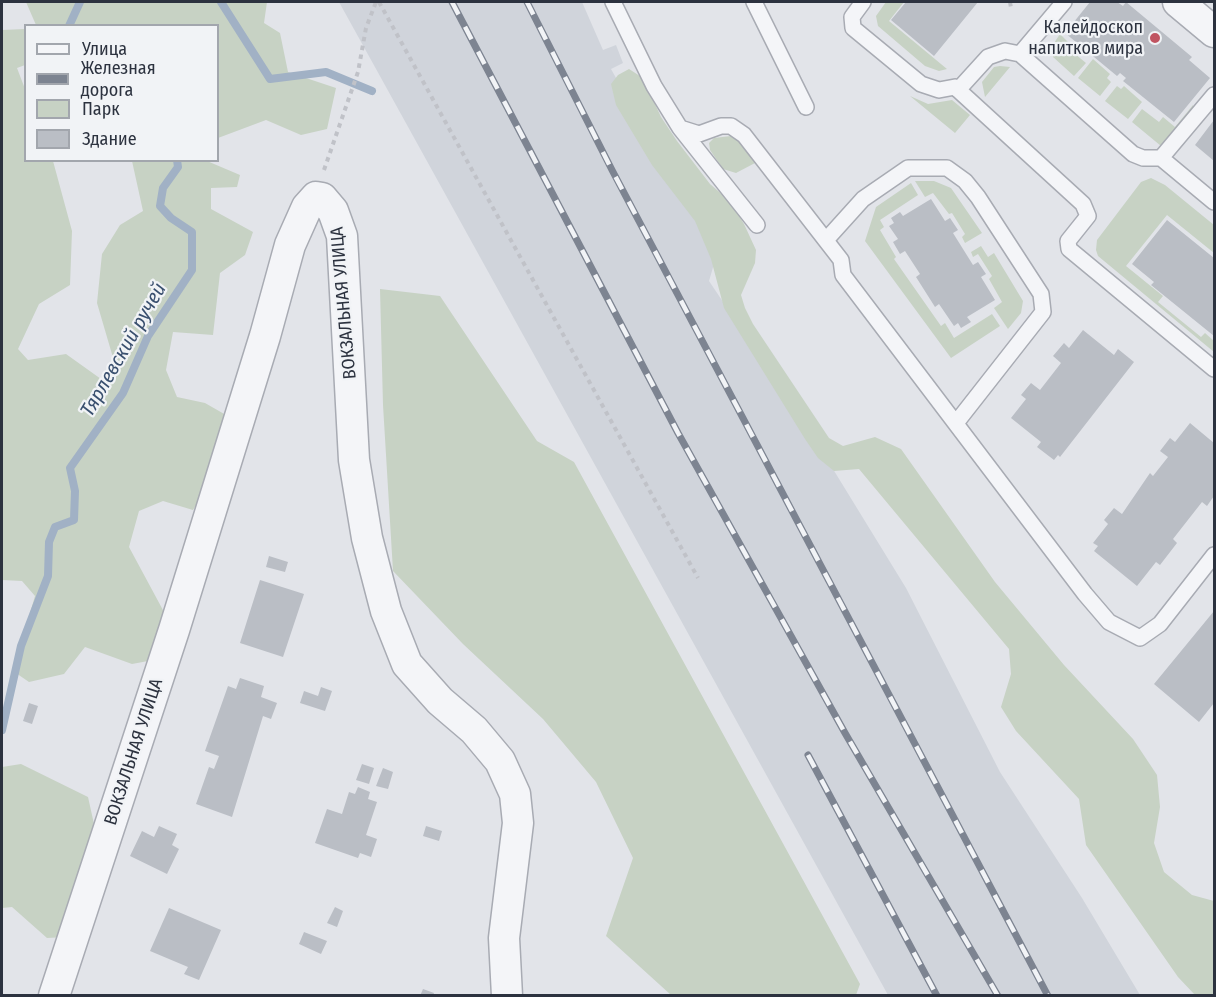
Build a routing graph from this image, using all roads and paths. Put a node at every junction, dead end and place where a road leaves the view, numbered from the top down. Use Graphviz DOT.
graph roads {
  1 [pos="378,2"];
  2 [pos="613,2"];
  3 [pos="754,2"];
  4 [pos="863,2"];
  5 [pos="1010,2"];
  6 [pos="1064,2"];
  7 [pos="1178,2"];
  8 [pos="1011,8"];
  9 [pos="1215,32"];
  10 [pos="1020,54"];
  11 [pos="958,90"];
  12 [pos="1215,95"];
  13 [pos="806,107"];
  14 [pos="681,128"];
  15 [pos="1161,158"];
  16 [pos="316,197"];
  17 [pos="1215,202"];
  18 [pos="757,225"];
  19 [pos="826,240"];
  20 [pos="1215,369"];
  21 [pos="956,423"];
  22 [pos="1215,555"];
  23 [pos="698,578"];
  24 [pos="54,996"];
  25 [pos="507,996"];
  1 -- 16 [label="path"];
  1 -- 23 [label="path"];
  2 -- 14 [label="lane"];
  3 -- 13 [label="lane"];
  4 -- 11 [label="lane"];
  5 -- 8 [label="path"];
  6 -- 10 [label="lane"];
  7 -- 9 [label="street"];
  10 -- 11 [label="lane"];
  10 -- 15 [label="lane"];
  11 -- 20 [label="lane"];
  12 -- 15 [label="lane"];
  14 -- 18 [label="lane"];
  14 -- 19 [label="lane"];
  15 -- 17 [label="lane"];
  16 -- 24 [label="street, ВОКЗАЛЬНАЯ УЛИЦА"];
  16 -- 25 [label="street, ВОКЗАЛЬНАЯ УЛИЦА"];
  19 -- 21 [label="lane"];
  19 -- 21 [label="lane"];
  21 -- 22 [label="lane"];
}
